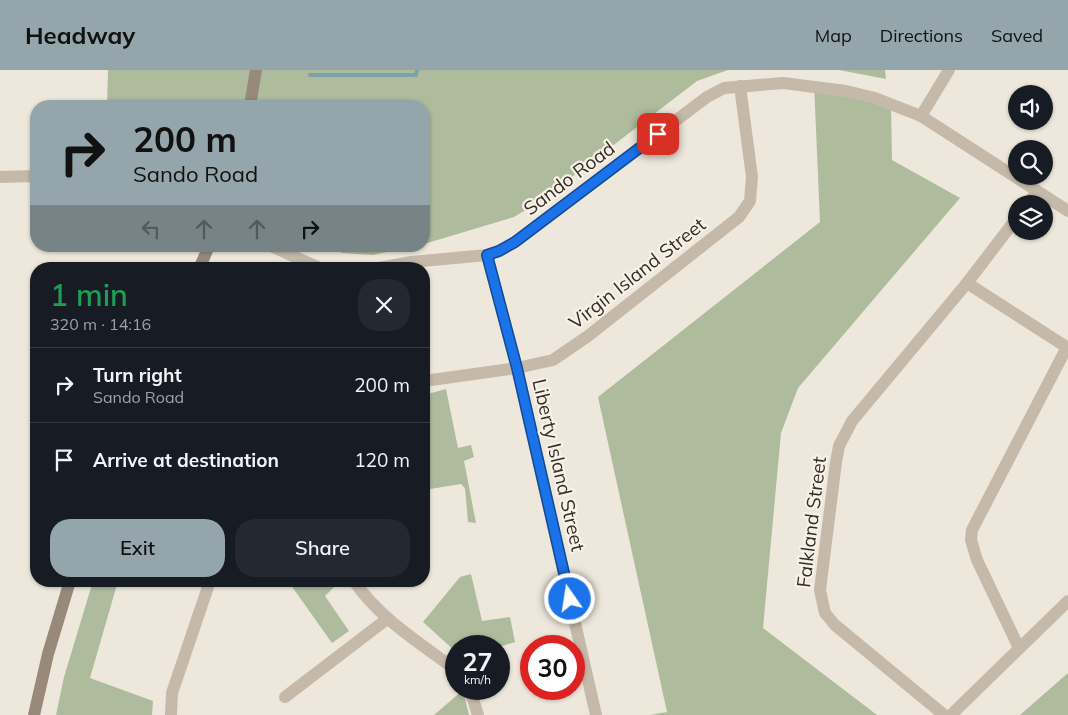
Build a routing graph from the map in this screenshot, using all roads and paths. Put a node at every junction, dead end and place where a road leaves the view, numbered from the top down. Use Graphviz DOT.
graph roads {
  1 [pos="256,70"];
  2 [pos="949,70"];
  3 [pos="740,86"];
  4 [pos="251,100"];
  5 [pos="921,116"];
  6 [pos="30,176"];
  7 [pos="0,177"];
  8 [pos="1037,191"];
  9 [pos="1034,195"];
  10 [pos="1068,211"];
  11 [pos="1008,229"];
  12 [pos="284,252"];
  13 [pos="487,255"];
  14 [pos="306,262"];
  15 [pos="411,262"];
  16 [pos="967,283"];
  17 [pos="1068,348"];
  18 [pos="517,368"];
  19 [pos="430,380"];
  20 [pos="68,587"];
  21 [pos="208,587"];
  22 [pos="358,587"];
  23 [pos="1068,601"];
  24 [pos="387,619"];
  25 [pos="1019,648"];
  26 [pos="445,662"];
  27 [pos="285,697"];
  28 [pos="473,700"];
  29 [pos="34,715"];
  30 [pos="171,715"];
  31 [pos="478,715"];
  32 [pos="596,715"];
  33 [pos="944,715"];
  34 [pos="951,715"];
  1 -- 4 [label="main road"];
  2 -- 5 [label="street"];
  3 -- 5 [label="street, Sando Road"];
  3 -- 13 [label="street, Sando Road"];
  3 -- 18 [label="street, Virgin Island Street"];
  5 -- 8 [label="street, Sando Road"];
  6 -- 7 [label="street"];
  8 -- 9 [label="street"];
  8 -- 10 [label="street, Sando Road"];
  11 -- 16 [label="street, Falkland Street"];
  12 -- 14 [label="street"];
  13 -- 15 [label="street, Sando Road"];
  13 -- 18 [label="street, Liberty Island Street"];
  16 -- 17 [label="street"];
  16 -- 33 [label="street, Falkland Street"];
  17 -- 25 [label="street"];
  18 -- 19 [label="street, Virgin Island Street"];
  18 -- 32 [label="street, Liberty Island Street"];
  20 -- 29 [label="main road"];
  21 -- 30 [label="street"];
  22 -- 24 [label="street"];
  23 -- 25 [label="street"];
  24 -- 26 [label="street"];
  24 -- 27 [label="street"];
  25 -- 34 [label="street"];
  28 -- 31 [label="street"];
}
